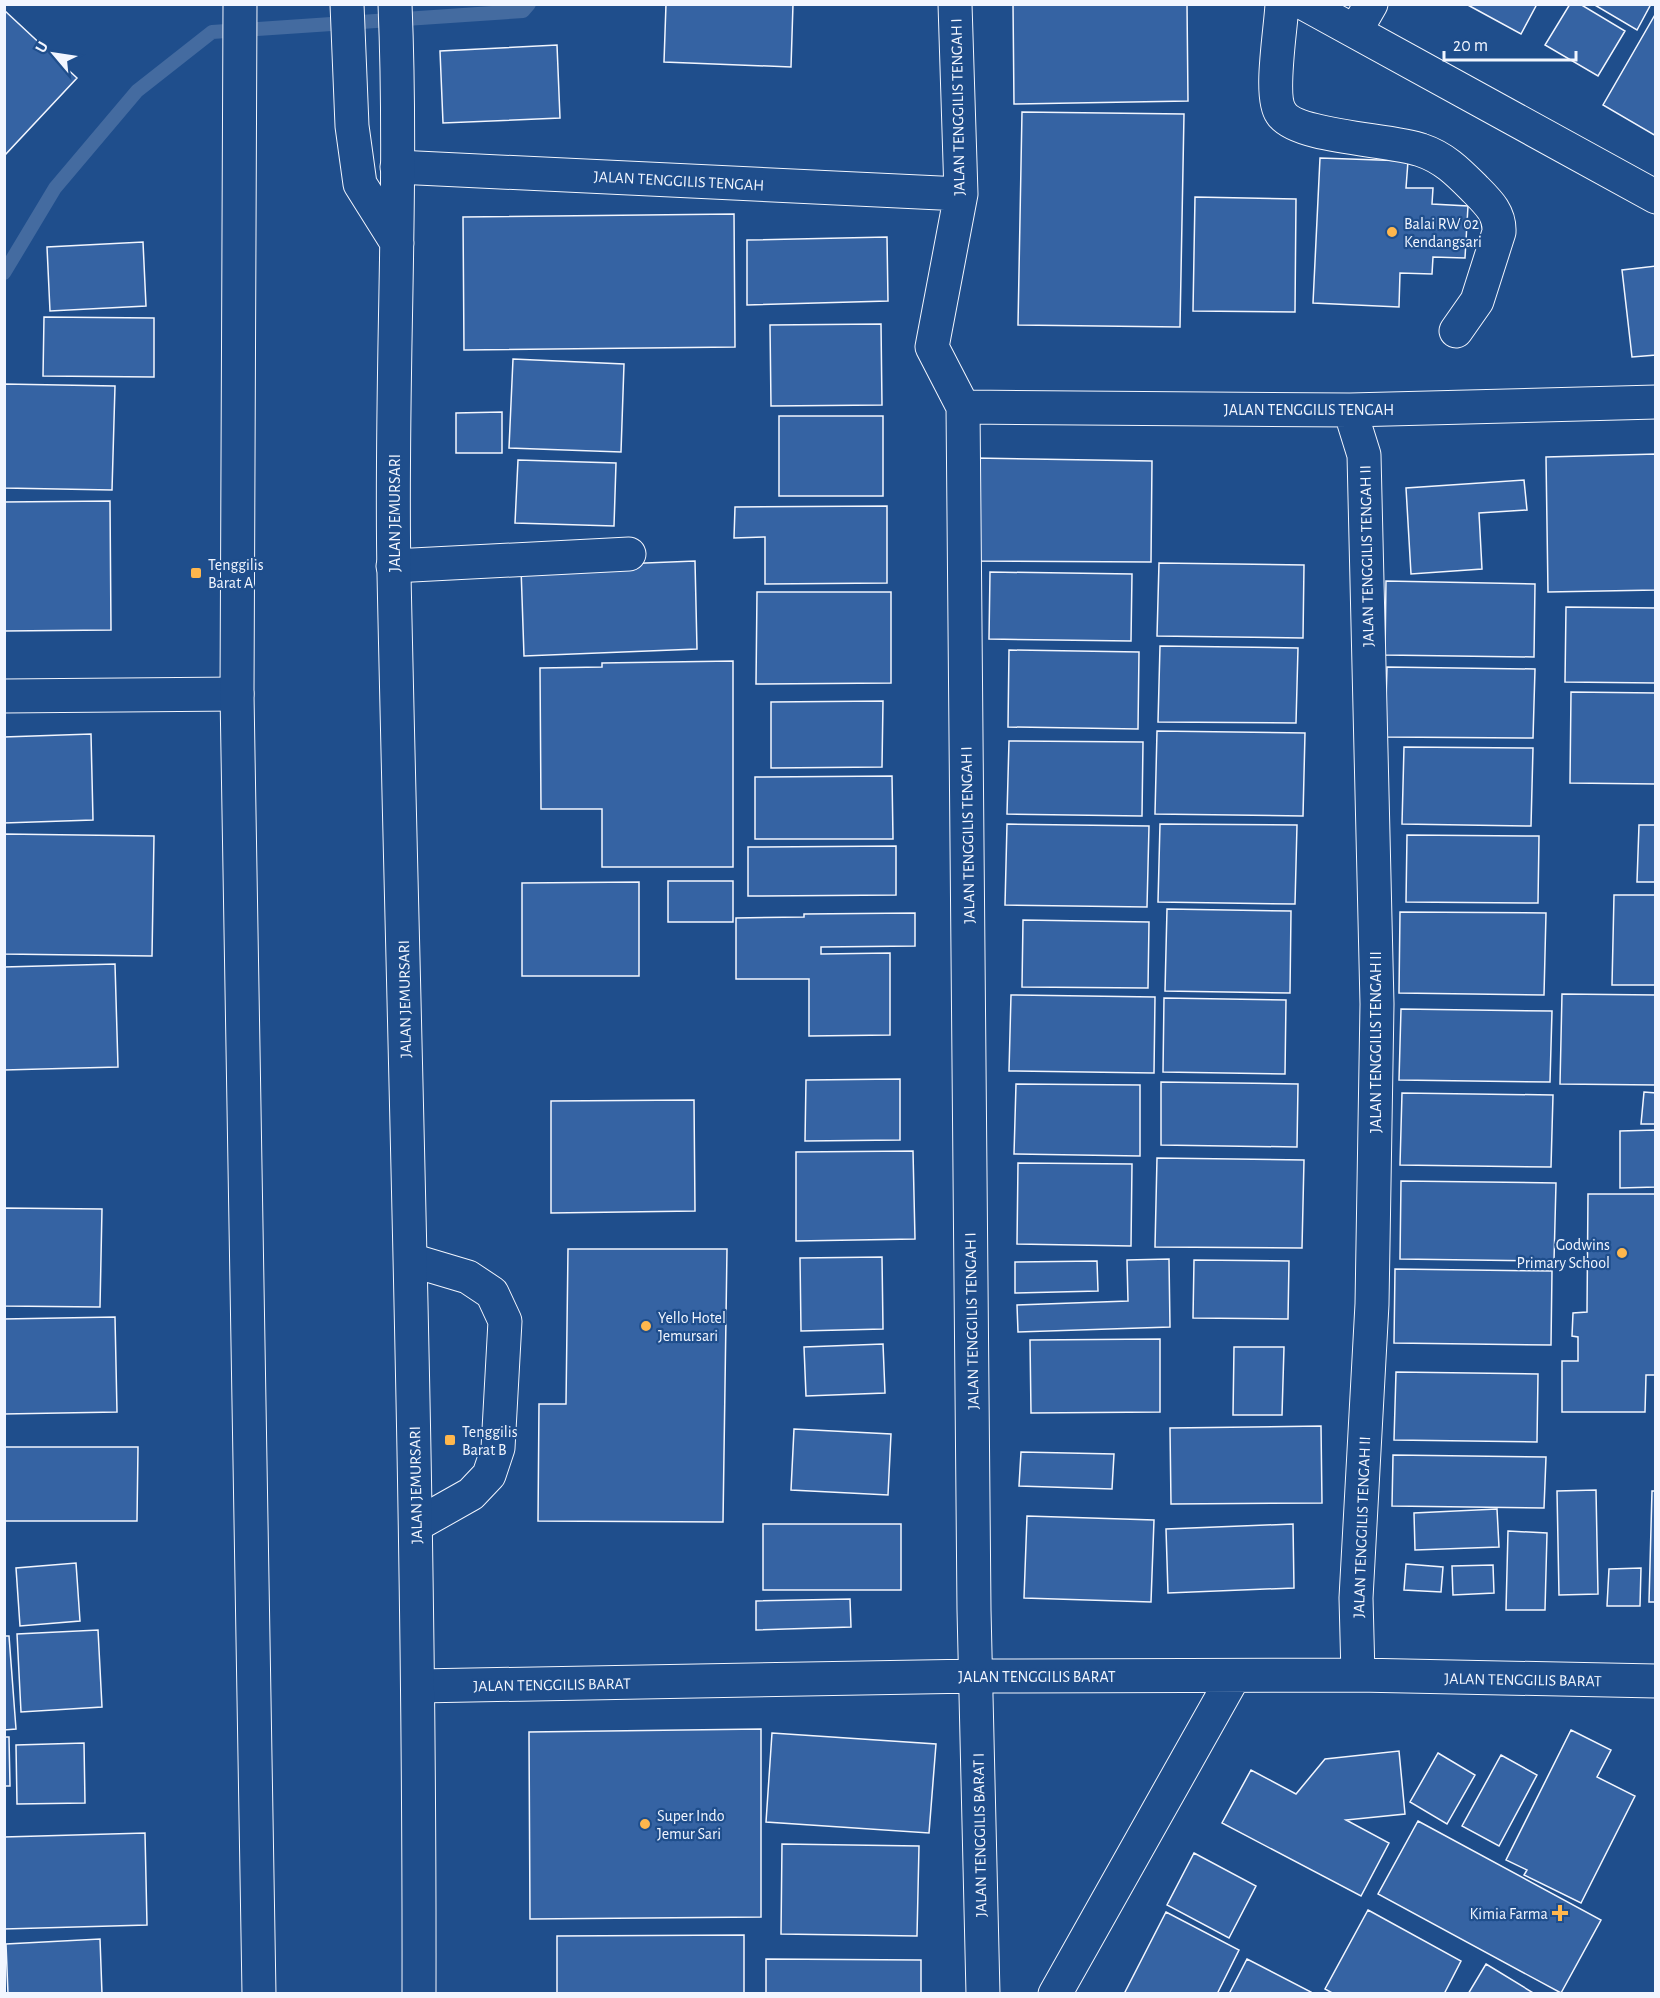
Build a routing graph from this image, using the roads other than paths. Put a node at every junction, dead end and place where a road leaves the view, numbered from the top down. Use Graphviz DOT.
graph roads {
  1 [pos="240,4"];
  2 [pos="347,4"];
  3 [pos="394,4"];
  4 [pos="955,4"];
  5 [pos="1282,4"];
  6 [pos="1305,4"];
  7 [pos="1364,17"];
  8 [pos="397,167"];
  9 [pos="961,194"];
  10 [pos="1656,197"];
  11 [pos="396,243"];
  12 [pos="1456,331"];
  13 [pos="1656,402"];
  14 [pos="963,407"];
  15 [pos="1350,410"];
  16 [pos="629,554"];
  17 [pos="393,566"];
  18 [pos="237,694"];
  19 [pos="4,696"];
  20 [pos="411,1260"];
  21 [pos="416,1525"];
  22 [pos="1358,1675"];
  23 [pos="976,1676"];
  24 [pos="1234,1676"];
  25 [pos="1656,1681"];
  26 [pos="419,1686"];
  27 [pos="259,1994"];
  28 [pos="419,1994"];
  29 [pos="983,1994"];
  30 [pos="1055,1994"];
  1 -- 18 [label="street"];
  2 -- 11 [label="street"];
  3 -- 8 [label="street, JALAN JEMURSARI"];
  4 -- 9 [label="street, JALAN TENGGILIS TENGAH I"];
  5 -- 12 [label="street"];
  6 -- 7 [label="street"];
  7 -- 10 [label="street"];
  8 -- 9 [label="street, JALAN TENGGILIS TENGAH"];
  8 -- 11 [label="street, JALAN JEMURSARI"];
  9 -- 14 [label="street, JALAN TENGGILIS TENGAH I"];
  11 -- 17 [label="street, JALAN JEMURSARI"];
  13 -- 15 [label="street, JALAN TENGGILIS TENGAH"];
  14 -- 15 [label="street, JALAN TENGGILIS TENGAH"];
  14 -- 23 [label="street, JALAN TENGGILIS TENGAH I"];
  15 -- 22 [label="street, JALAN TENGGILIS TENGAH II"];
  16 -- 17 [label="street"];
  17 -- 20 [label="street, JALAN JEMURSARI"];
  18 -- 19 [label="street"];
  18 -- 27 [label="street"];
  20 -- 21 [label="street, JALAN JEMURSARI"];
  20 -- 21 [label="street"];
  21 -- 26 [label="street, JALAN JEMURSARI"];
  22 -- 24 [label="street, JALAN TENGGILIS BARAT"];
  22 -- 25 [label="street, JALAN TENGGILIS BARAT"];
  23 -- 24 [label="street, JALAN TENGGILIS BARAT"];
  23 -- 26 [label="street, JALAN TENGGILIS BARAT"];
  23 -- 29 [label="street, JALAN TENGGILIS BARAT I"];
  24 -- 30 [label="street"];
  26 -- 28 [label="street, JALAN JEMURSARI"];
}
